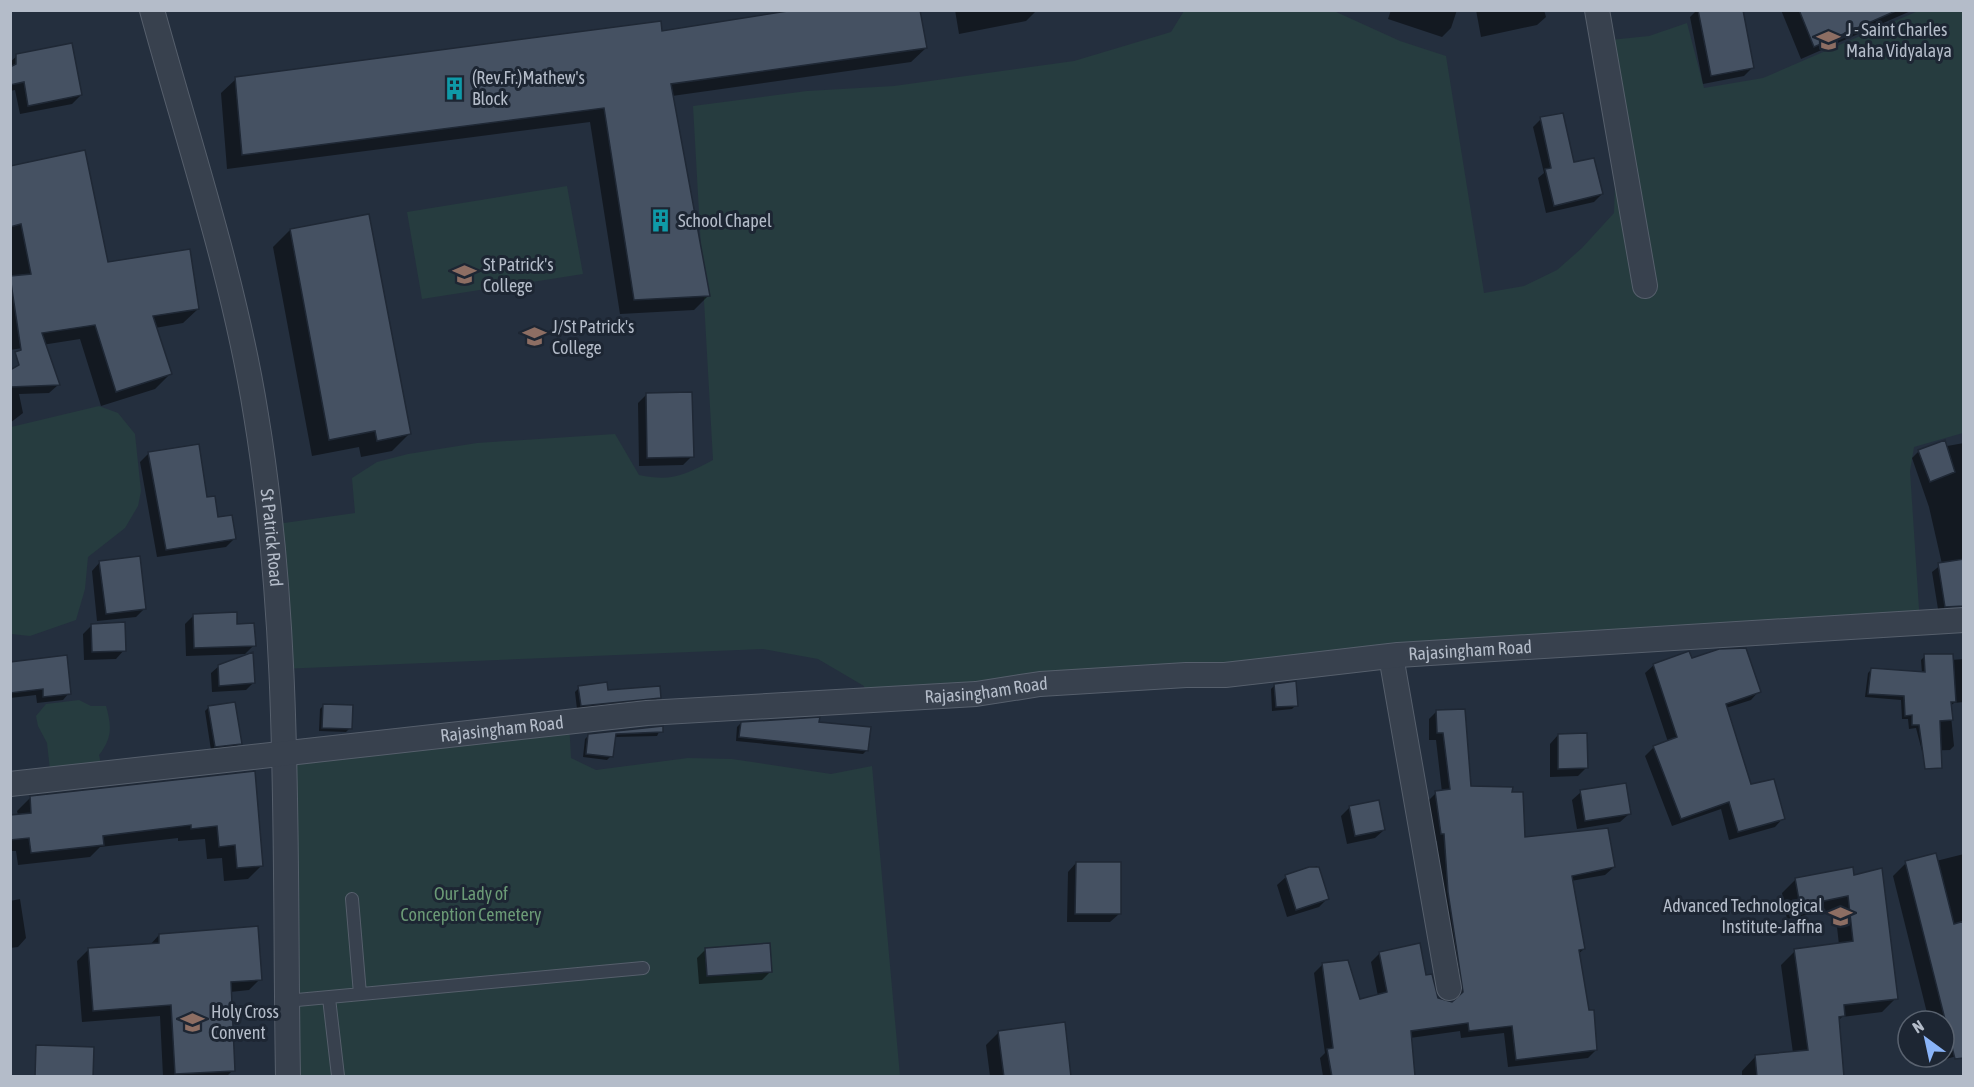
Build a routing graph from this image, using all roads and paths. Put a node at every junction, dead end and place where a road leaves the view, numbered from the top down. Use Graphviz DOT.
graph roads {
  1 [pos="152,10"];
  2 [pos="1597,10"];
  3 [pos="1645,286"];
  4 [pos="1964,620"];
  5 [pos="1391,656"];
  6 [pos="283,752"];
  7 [pos="10,784"];
  8 [pos="352,899"];
  9 [pos="643,968"];
  10 [pos="1449,988"];
  11 [pos="360,994"];
  12 [pos="329,998"];
  13 [pos="286,1001"];
  14 [pos="288,1077"];
  15 [pos="338,1077"];
  1 -- 6 [label="street, St Patrick Road"];
  2 -- 3 [label="street"];
  4 -- 5 [label="street, Rajasingham Road"];
  5 -- 6 [label="street, Rajasingham Road"];
  5 -- 10 [label="street"];
  6 -- 7 [label="street, Rajasingham Road"];
  6 -- 13 [label="street, St Patrick Road"];
  8 -- 11 [label="lane"];
  9 -- 11 [label="lane"];
  11 -- 12 [label="lane"];
  12 -- 13 [label="lane"];
  12 -- 15 [label="lane"];
  13 -- 14 [label="street, St Patrick Road"];
}
